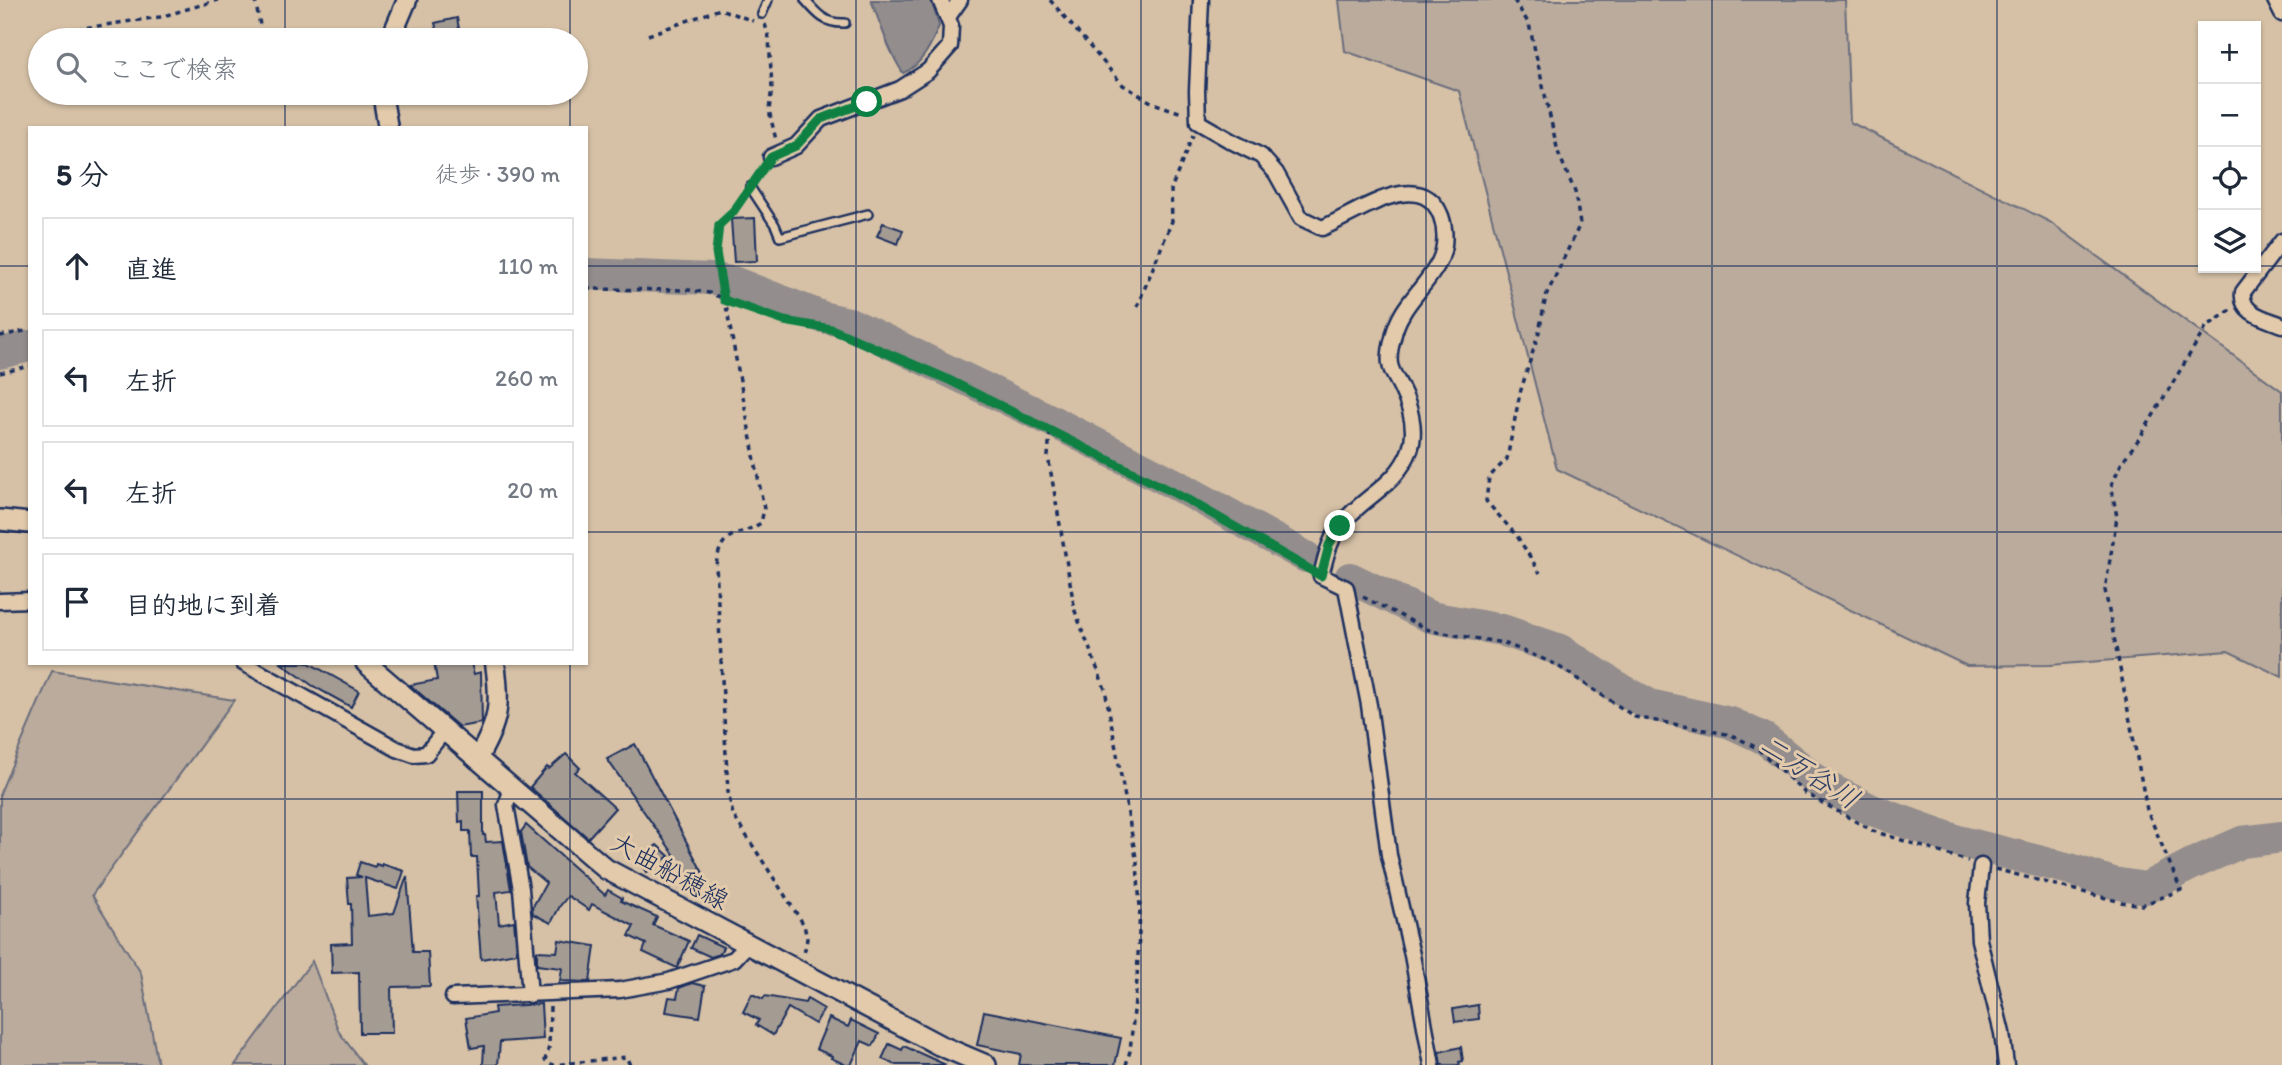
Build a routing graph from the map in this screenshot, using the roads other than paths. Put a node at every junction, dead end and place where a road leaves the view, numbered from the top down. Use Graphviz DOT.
graph roads {
  1 [pos="407,0"];
  2 [pos="768,0"];
  3 [pos="805,0"];
  4 [pos="940,0"];
  5 [pos="960,0"];
  6 [pos="1201,0"];
  7 [pos="2275,0"];
  8 [pos="761,14"];
  9 [pos="2282,14"];
  10 [pos="948,17"];
  11 [pos="845,23"];
  12 [pos="395,28"];
  13 [pos="384,105"];
  14 [pos="388,126"];
  15 [pos="771,157"];
  16 [pos="750,187"];
  17 [pos="867,215"];
  18 [pos="2282,242"];
  19 [pos="2282,324"];
  20 [pos="0,520"];
  21 [pos="28,523"];
  22 [pos="28,600"];
  23 [pos="0,601"];
  24 [pos="247,665"];
  25 [pos="368,665"];
  26 [pos="495,665"];
  27 [pos="444,731"];
  28 [pos="477,759"];
  29 [pos="512,789"];
  30 [pos="1981,866"];
  31 [pos="748,944"];
  32 [pos="530,995"];
  33 [pos="453,997"];
  34 [pos="986,1065"];
  35 [pos="1432,1065"];
  36 [pos="2007,1065"];
  1 -- 12 [label="street"];
  2 -- 8 [label="lane"];
  3 -- 11 [label="lane"];
  4 -- 10 [label="street"];
  5 -- 10 [label="street"];
  6 -- 35 [label="street"];
  7 -- 9 [label="street"];
  10 -- 15 [label="street"];
  13 -- 14 [label="street"];
  16 -- 17 [label="lane"];
  18 -- 19 [label="street"];
  20 -- 21 [label="main road"];
  22 -- 23 [label="street"];
  24 -- 27 [label="street"];
  25 -- 27 [label="main road, 大曲船穂線"];
  26 -- 28 [label="street"];
  27 -- 28 [label="main road, 大曲船穂線"];
  28 -- 29 [label="main road, 大曲船穂線"];
  29 -- 31 [label="main road, 大曲船穂線"];
  29 -- 32 [label="street"];
  30 -- 36 [label="street"];
  31 -- 32 [label="street"];
  31 -- 34 [label="main road, 大曲船穂線"];
  32 -- 33 [label="street"];
}
